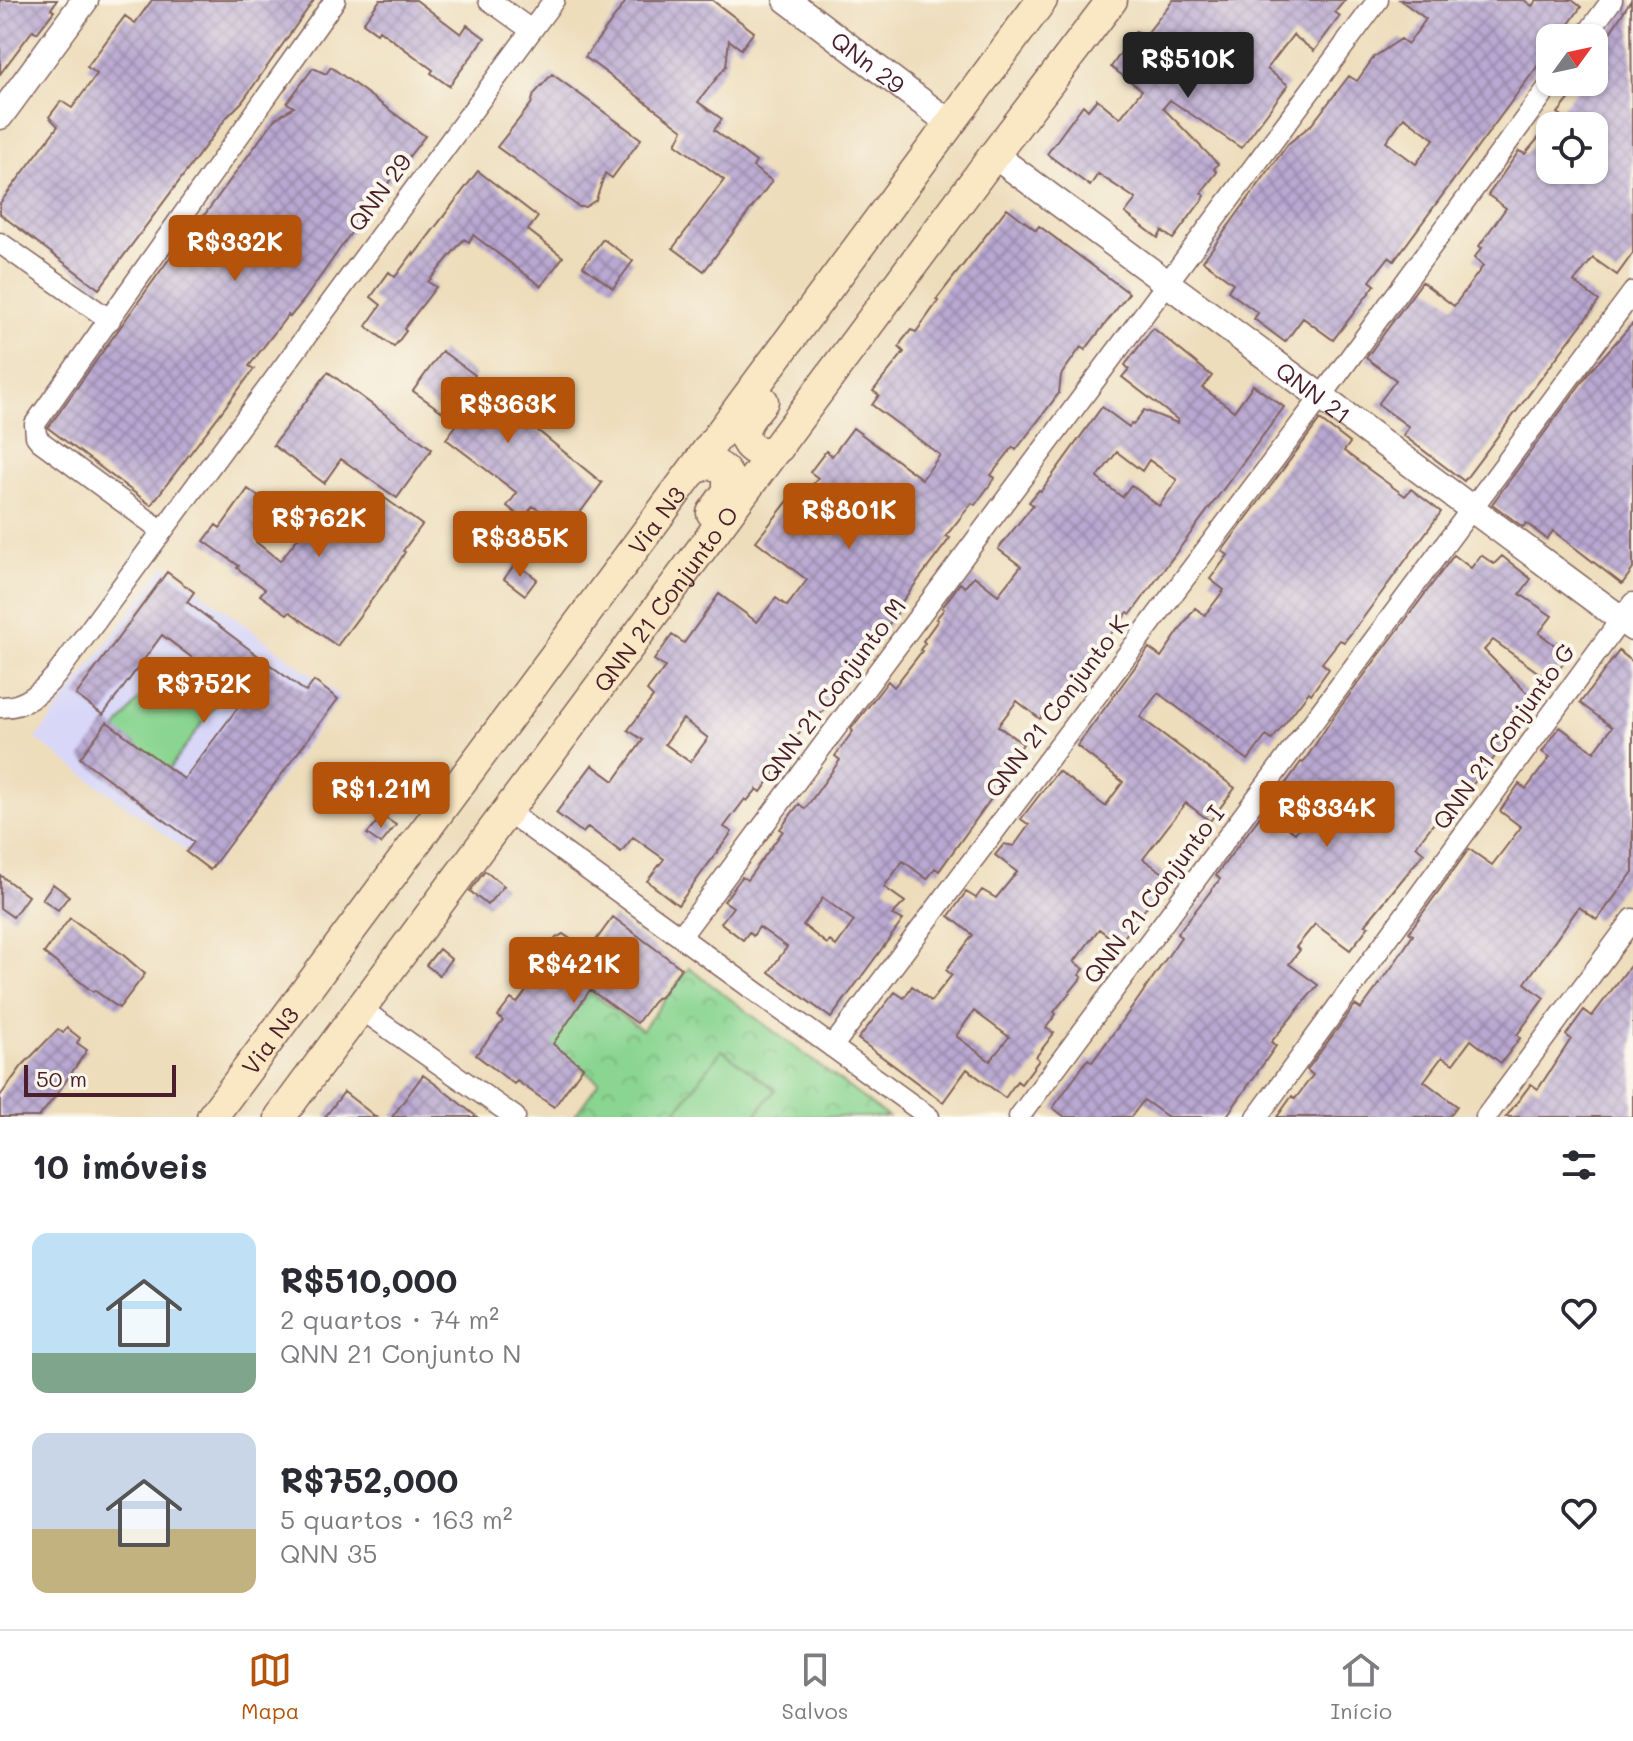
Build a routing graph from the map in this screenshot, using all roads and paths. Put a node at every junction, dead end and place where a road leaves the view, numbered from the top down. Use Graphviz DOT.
graph roads {
  1 [pos="85,0"];
  2 [pos="335,0"];
  3 [pos="489,0"];
  4 [pos="554,0"];
  5 [pos="787,0"];
  6 [pos="1042,0"];
  7 [pos="1112,0"];
  8 [pos="1378,0"];
  9 [pos="1612,0"];
  10 [pos="1594,24"];
  11 [pos="531,30"];
  12 [pos="1542,96"];
  13 [pos="0,116"];
  14 [pos="951,124"];
  15 [pos="994,155"];
  16 [pos="0,243"];
  17 [pos="861,244"];
  18 [pos="1168,284"];
  19 [pos="1633,292"];
  20 [pos="110,320"];
  21 [pos="1321,397"];
  22 [pos="779,447"];
  23 [pos="693,471"];
  24 [pos="1471,510"];
  25 [pos="161,530"];
  26 [pos="1629,616"];
  27 [pos="0,707"];
  28 [pos="514,804"];
  29 [pos="1633,919"];
  30 [pos="681,936"];
  31 [pos="361,1009"];
  32 [pos="273,1035"];
  33 [pos="832,1047"];
  34 [pos="212,1117"];
  35 [pos="228,1117"];
  36 [pos="280,1117"];
  37 [pos="515,1117"];
  38 [pos="929,1117"];
  39 [pos="1019,1117"];
  40 [pos="1257,1117"];
  41 [pos="1486,1117"];
  1 -- 13 [label="street"];
  2 -- 20 [label="street"];
  3 -- 11 [label="street"];
  4 -- 11 [label="street, QNN 29"];
  5 -- 14 [label="street, QNn 29"];
  6 -- 14 [label="main road, Via N3"];
  7 -- 15 [label="main road, QNN 21 Conjunto O"];
  8 -- 18 [label="street, QNN 21 Conjunto M"];
  9 -- 10 [label="street"];
  11 -- 25 [label="street, QNN 29"];
  12 -- 21 [label="street, QNN 21 Conjunto K"];
  14 -- 17 [label="main road, Via N3"];
  15 -- 18 [label="street, QNN 21"];
  15 -- 22 [label="main road, QNN 21 Conjunto O"];
  16 -- 20 [label="street"];
  17 -- 22 [label="main road"];
  17 -- 23 [label="main road, Via N3"];
  18 -- 21 [label="street, QNN 21"];
  18 -- 30 [label="street, QNN 21 Conjunto M"];
  19 -- 24 [label="street, QNN 21 Conjunto I"];
  20 -- 25 [label="street"];
  21 -- 24 [label="street, QNN 21"];
  21 -- 33 [label="street, QNN 21 Conjunto K"];
  22 -- 28 [label="main road, QNN 21 Conjunto O"];
  23 -- 28 [label="main road"];
  23 -- 32 [label="main road, Via N3"];
  24 -- 26 [label="street, QNN 21"];
  24 -- 39 [label="street, QNN 21 Conjunto I"];
  25 -- 27 [label="street, QNN 29"];
  26 -- 40 [label="street, QNN 21 Conjunto G"];
  28 -- 30 [label="street"];
  28 -- 31 [label="main road"];
  29 -- 41 [label="street"];
  30 -- 33 [label="street"];
  31 -- 36 [label="main road"];
  31 -- 37 [label="street"];
  32 -- 34 [label="main road, Via N3"];
  32 -- 35 [label="main road"];
  33 -- 38 [label="street"];
}
